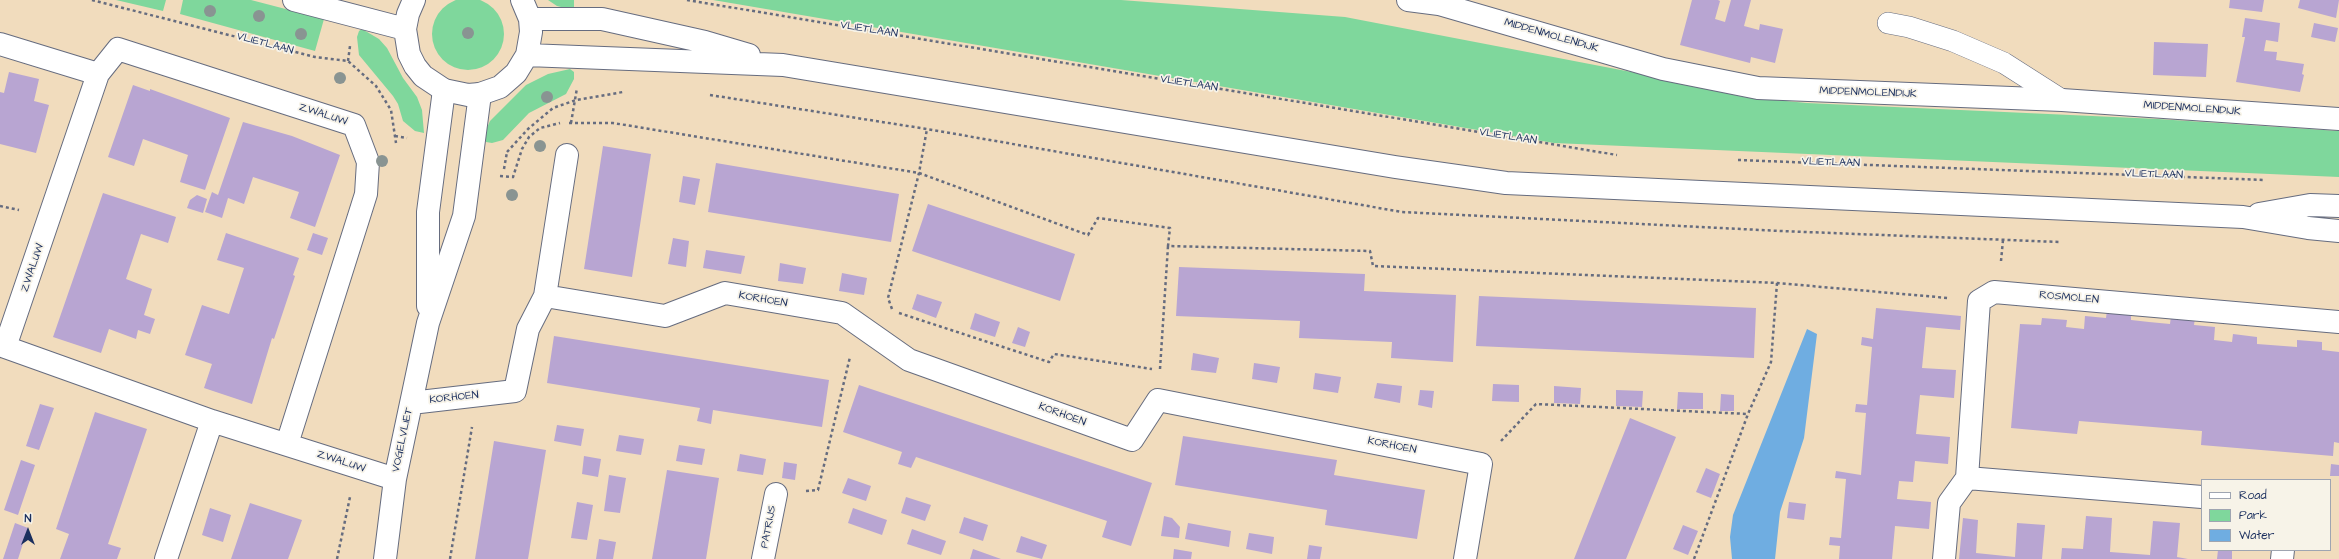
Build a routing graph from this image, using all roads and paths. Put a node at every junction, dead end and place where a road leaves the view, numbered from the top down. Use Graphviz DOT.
graph roads {
  1 [pos="92,0"];
  2 [pos="294,0"];
  3 [pos="414,0"];
  4 [pos="687,0"];
  5 [pos="1408,0"];
  6 [pos="526,10"];
  7 [pos="1888,23"];
  8 [pos="405,29"];
  9 [pos="0,44"];
  10 [pos="527,56"];
  11 [pos="783,65"];
  12 [pos="98,74"];
  13 [pos="444,90"];
  14 [pos="480,94"];
  15 [pos="2062,100"];
  16 [pos="2339,119"];
  17 [pos="395,136"];
  18 [pos="567,155"];
  19 [pos="1625,156"];
  20 [pos="1735,160"];
  21 [pos="471,170"];
  22 [pos="2267,180"];
  23 [pos="2339,206"];
  24 [pos="2243,217"];
  25 [pos="2339,231"];
  26 [pos="1168,246"];
  27 [pos="1777,283"];
  28 [pos="546,296"];
  29 [pos="1979,301"];
  30 [pos="893,311"];
  31 [pos="2339,322"];
  32 [pos="428,323"];
  33 [pos="2,350"];
  34 [pos="1160,370"];
  35 [pos="478,395"];
  36 [pos="1158,400"];
  37 [pos="411,403"];
  38 [pos="1748,414"];
  39 [pos="212,421"];
  40 [pos="287,444"];
  41 [pos="1481,464"];
  42 [pos="358,467"];
  43 [pos="1967,478"];
  44 [pos="395,479"];
  45 [pos="776,494"];
  46 [pos="2201,497"];
  47 [pos="166,559"];
  48 [pos="337,559"];
  49 [pos="385,559"];
  50 [pos="450,559"];
  51 [pos="763,559"];
  52 [pos="1465,559"];
  53 [pos="1694,559"];
  54 [pos="1944,559"];
  1 -- 17 [label="path, VLIETLAAN"];
  2 -- 8 [label="street"];
  3 -- 8 [label="street"];
  4 -- 19 [label="path, VLIETLAAN"];
  5 -- 15 [label="street, MIDDENMOLENDIJK"];
  6 -- 10 [label="street"];
  6 -- 11 [label="street"];
  7 -- 15 [label="lane"];
  8 -- 13 [label="street"];
  9 -- 12 [label="street"];
  10 -- 11 [label="street"];
  10 -- 14 [label="street"];
  11 -- 24 [label="street"];
  12 -- 33 [label="street, ZWALUW"];
  12 -- 40 [label="street, ZWALUW"];
  13 -- 14 [label="street"];
  13 -- 32 [label="street, VOGELVLIET"];
  14 -- 21 [label="street, VOGELVLIET"];
  15 -- 16 [label="street, MIDDENMOLENDIJK"];
  18 -- 28 [label="street, KORHOEN"];
  20 -- 22 [label="path, VLIETLAAN"];
  21 -- 26 [label="path"];
  21 -- 32 [label="street, VOGELVLIET"];
  23 -- 24 [label="street"];
  24 -- 25 [label="street"];
  26 -- 27 [label="path"];
  26 -- 34 [label="path"];
  27 -- 29 [label="path"];
  27 -- 38 [label="path"];
  28 -- 35 [label="street, KORHOEN"];
  28 -- 36 [label="street, KORHOEN"];
  29 -- 31 [label="street, ROSMOLEN"];
  29 -- 43 [label="street"];
  30 -- 34 [label="path"];
  32 -- 37 [label="street, VOGELVLIET"];
  33 -- 39 [label="street, ZWALUW"];
  34 -- 36 [label="path"];
  35 -- 37 [label="street, KORHOEN"];
  35 -- 50 [label="path"];
  36 -- 41 [label="street, KORHOEN"];
  37 -- 44 [label="street, VOGELVLIET"];
  38 -- 41 [label="path"];
  38 -- 53 [label="path"];
  39 -- 40 [label="street, ZWALUW"];
  39 -- 47 [label="street"];
  40 -- 42 [label="street, ZWALUW"];
  41 -- 52 [label="street"];
  42 -- 44 [label="street, ZWALUW"];
  42 -- 48 [label="path"];
  43 -- 46 [label="street"];
  43 -- 54 [label="street"];
  44 -- 49 [label="street, VOGELVLIET"];
  45 -- 51 [label="street, PATRIJS"];
}
